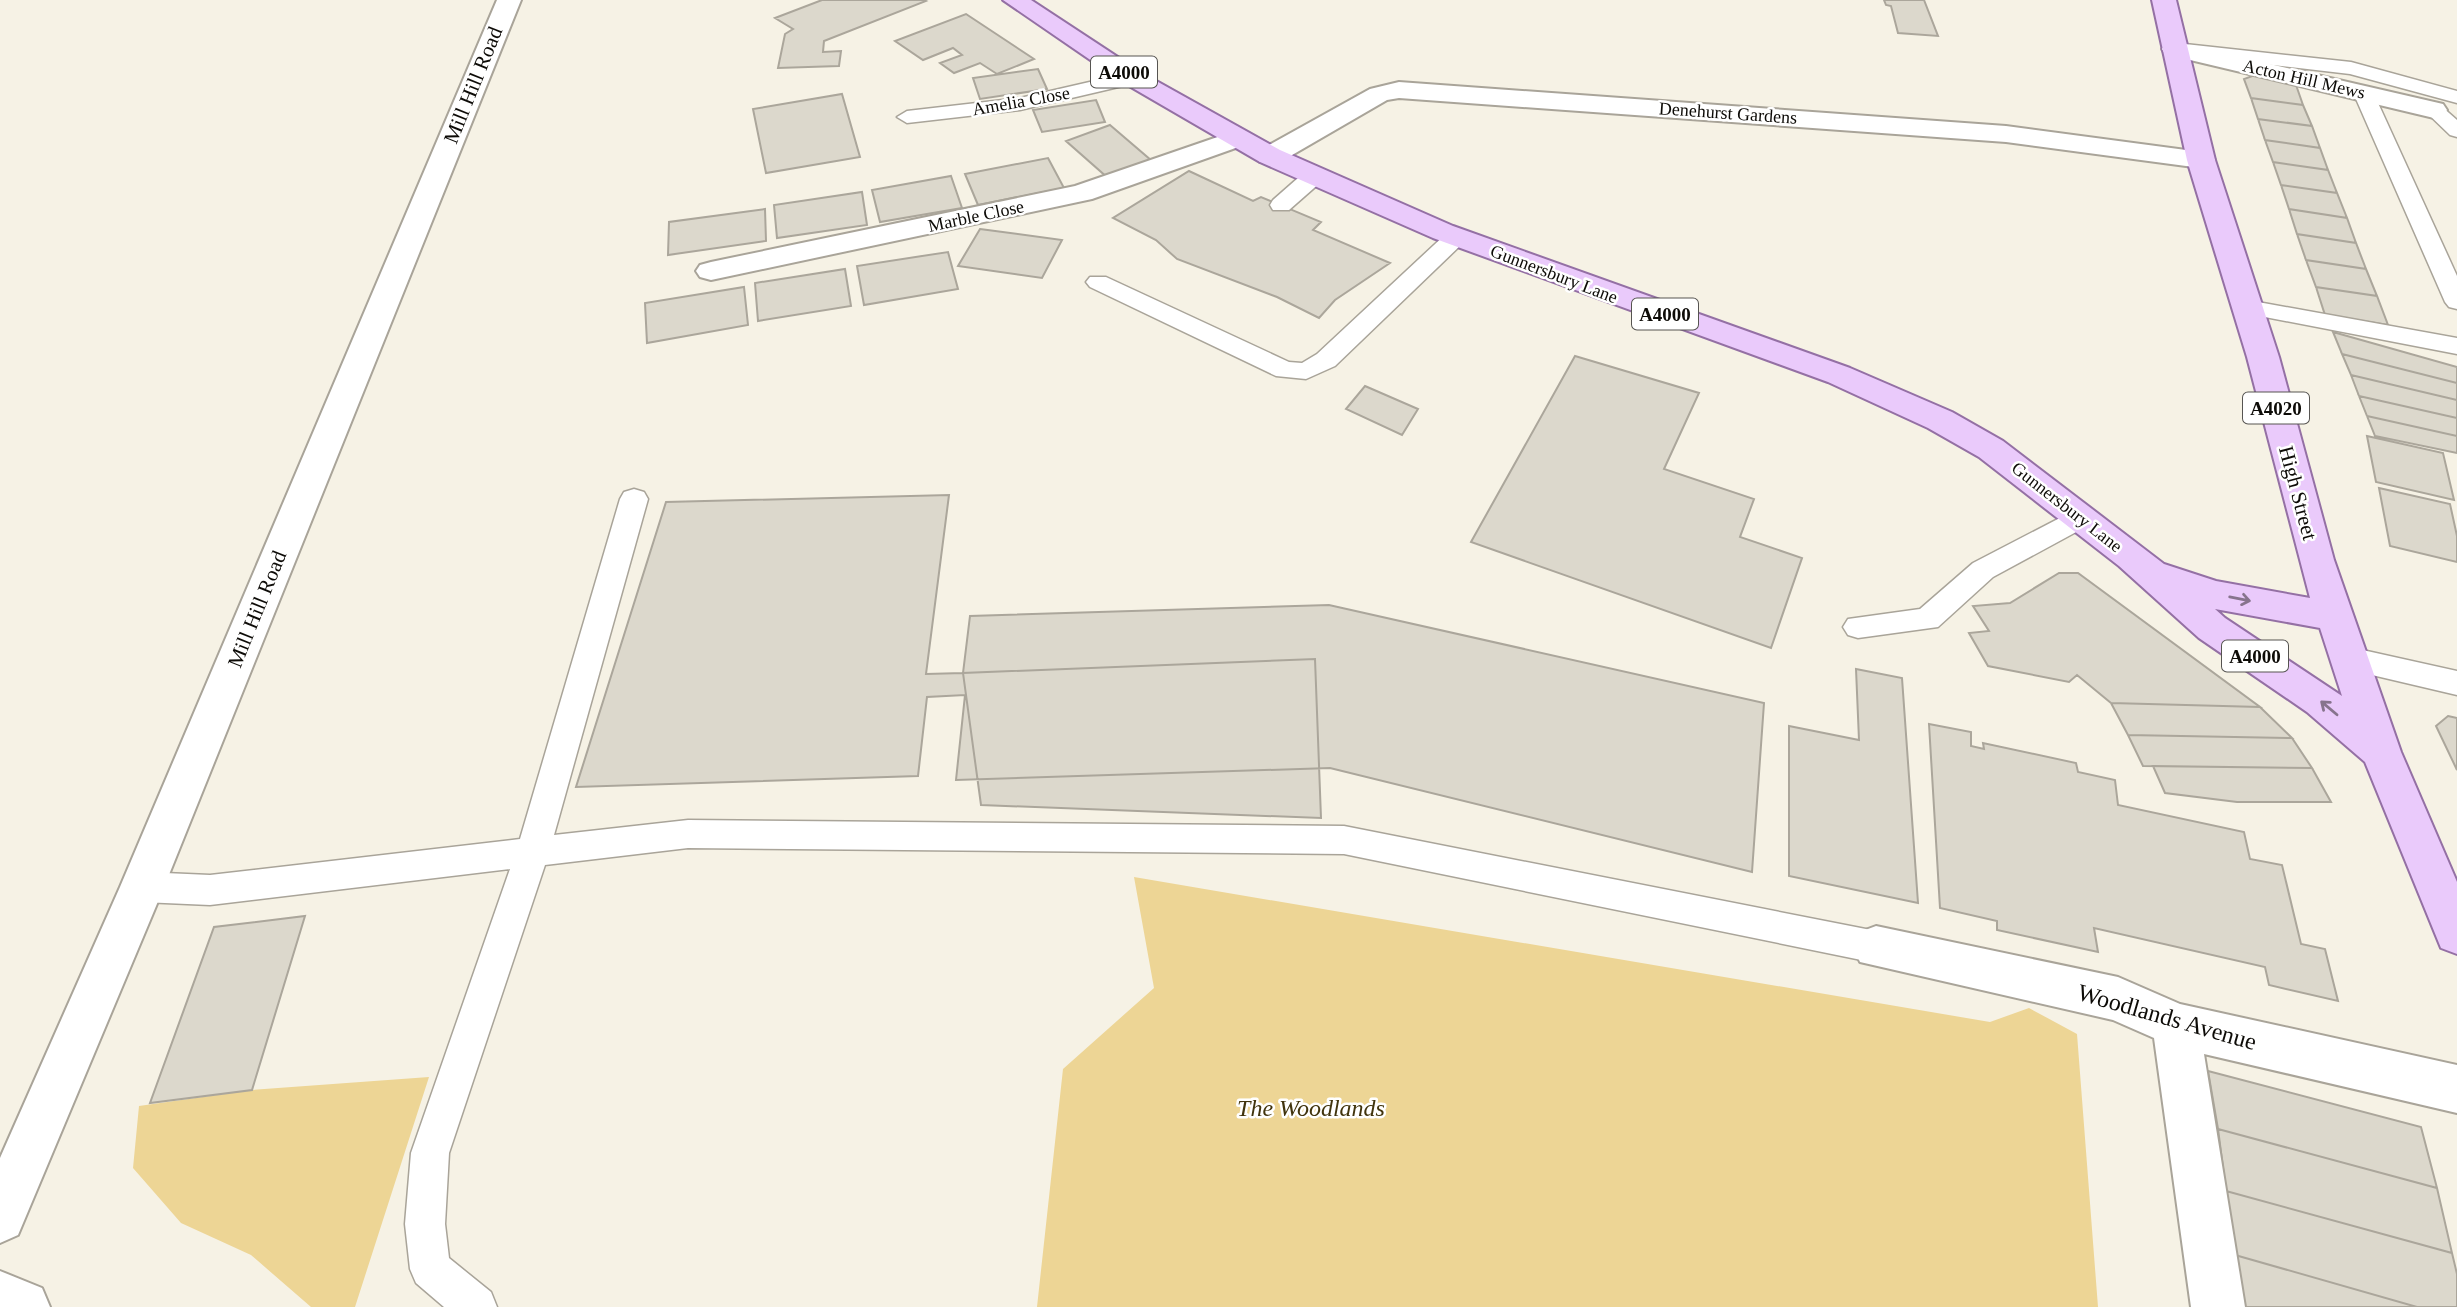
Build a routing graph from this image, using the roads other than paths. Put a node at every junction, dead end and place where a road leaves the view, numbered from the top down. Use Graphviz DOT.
graph roads {
  1 [pos="509,0"];
  2 [pos="1015,0"];
  3 [pos="2164,0"];
  4 [pos="2175,49"];
  5 [pos="1133,78"];
  6 [pos="2363,92"];
  7 [pos="2457,97"];
  8 [pos="2434,110"];
  9 [pos="907,117"];
  10 [pos="2457,131"];
  11 [pos="1235,139"];
  12 [pos="1270,156"];
  13 [pos="2201,160"];
  14 [pos="1314,176"];
  15 [pos="1281,205"];
  16 [pos="1456,237"];
  17 [pos="711,271"];
  18 [pos="1098,282"];
  19 [pos="2457,302"];
  20 [pos="2246,307"];
  21 [pos="2457,346"];
  22 [pos="634,499"];
  23 [pos="2079,518"];
  24 [pos="2132,557"];
  25 [pos="2333,616"];
  26 [pos="1858,627"];
  27 [pos="2349,659"];
  28 [pos="2457,683"];
  29 [pos="2381,752"];
  30 [pos="533,852"];
  31 [pos="142,887"];
  32 [pos="2457,933"];
  33 [pos="1876,947"];
  34 [pos="2176,1025"];
  35 [pos="2457,1089"];
  36 [pos="0,1217"];
  37 [pos="0,1298"];
  38 [pos="23,1307"];
  39 [pos="476,1307"];
  40 [pos="2218,1307"];
  1 -- 31 [label="street, Mill Hill Road"];
  2 -- 5 [label="main road, Gunnersbury Lane / A4000"];
  3 -- 4 [label="main road, High Street / A4020"];
  4 -- 6 [label="street, Acton Hill Mews"];
  4 -- 7 [label="lane"];
  4 -- 13 [label="main road, High Street / A4020"];
  5 -- 9 [label="lane, Amelia Close"];
  5 -- 11 [label="main road, Gunnersbury Lane / A4000"];
  6 -- 8 [label="street, Acton Hill Mews"];
  6 -- 19 [label="lane"];
  8 -- 10 [label="lane"];
  11 -- 12 [label="main road, Gunnersbury Lane / A4000"];
  11 -- 17 [label="street, Marble Close"];
  12 -- 13 [label="street, Denehurst Gardens"];
  12 -- 14 [label="main road, Gunnersbury Lane / A4000"];
  13 -- 20 [label="main road, High Street / A4020"];
  14 -- 15 [label="lane"];
  14 -- 16 [label="main road, Gunnersbury Lane / A4000"];
  16 -- 18 [label="lane"];
  16 -- 23 [label="main road, Gunnersbury Lane / A4000"];
  20 -- 21 [label="lane"];
  20 -- 25 [label="main road, High Street / A4020"];
  22 -- 30 [label="lane"];
  23 -- 24 [label="main road, Gunnersbury Lane / A4000"];
  23 -- 26 [label="lane"];
  24 -- 25 [label="main road, Gunnersbury Lane / A4000, one-way"];
  29 -- 24 [label="main road, Gunnersbury Lane / A4000, one-way"];
  25 -- 27 [label="main road, High Street / A4020"];
  27 -- 28 [label="lane"];
  27 -- 29 [label="main road, High Street / A4020"];
  29 -- 32 [label="main road, High Street / A4020"];
  30 -- 31 [label="lane"];
  30 -- 33 [label="lane"];
  30 -- 39 [label="lane"];
  31 -- 36 [label="street, Mill Hill Road"];
  33 -- 34 [label="street, Woodlands Avenue"];
  34 -- 35 [label="street, Woodlands Avenue"];
  34 -- 40 [label="street"];
  37 -- 38 [label="street"];
}
